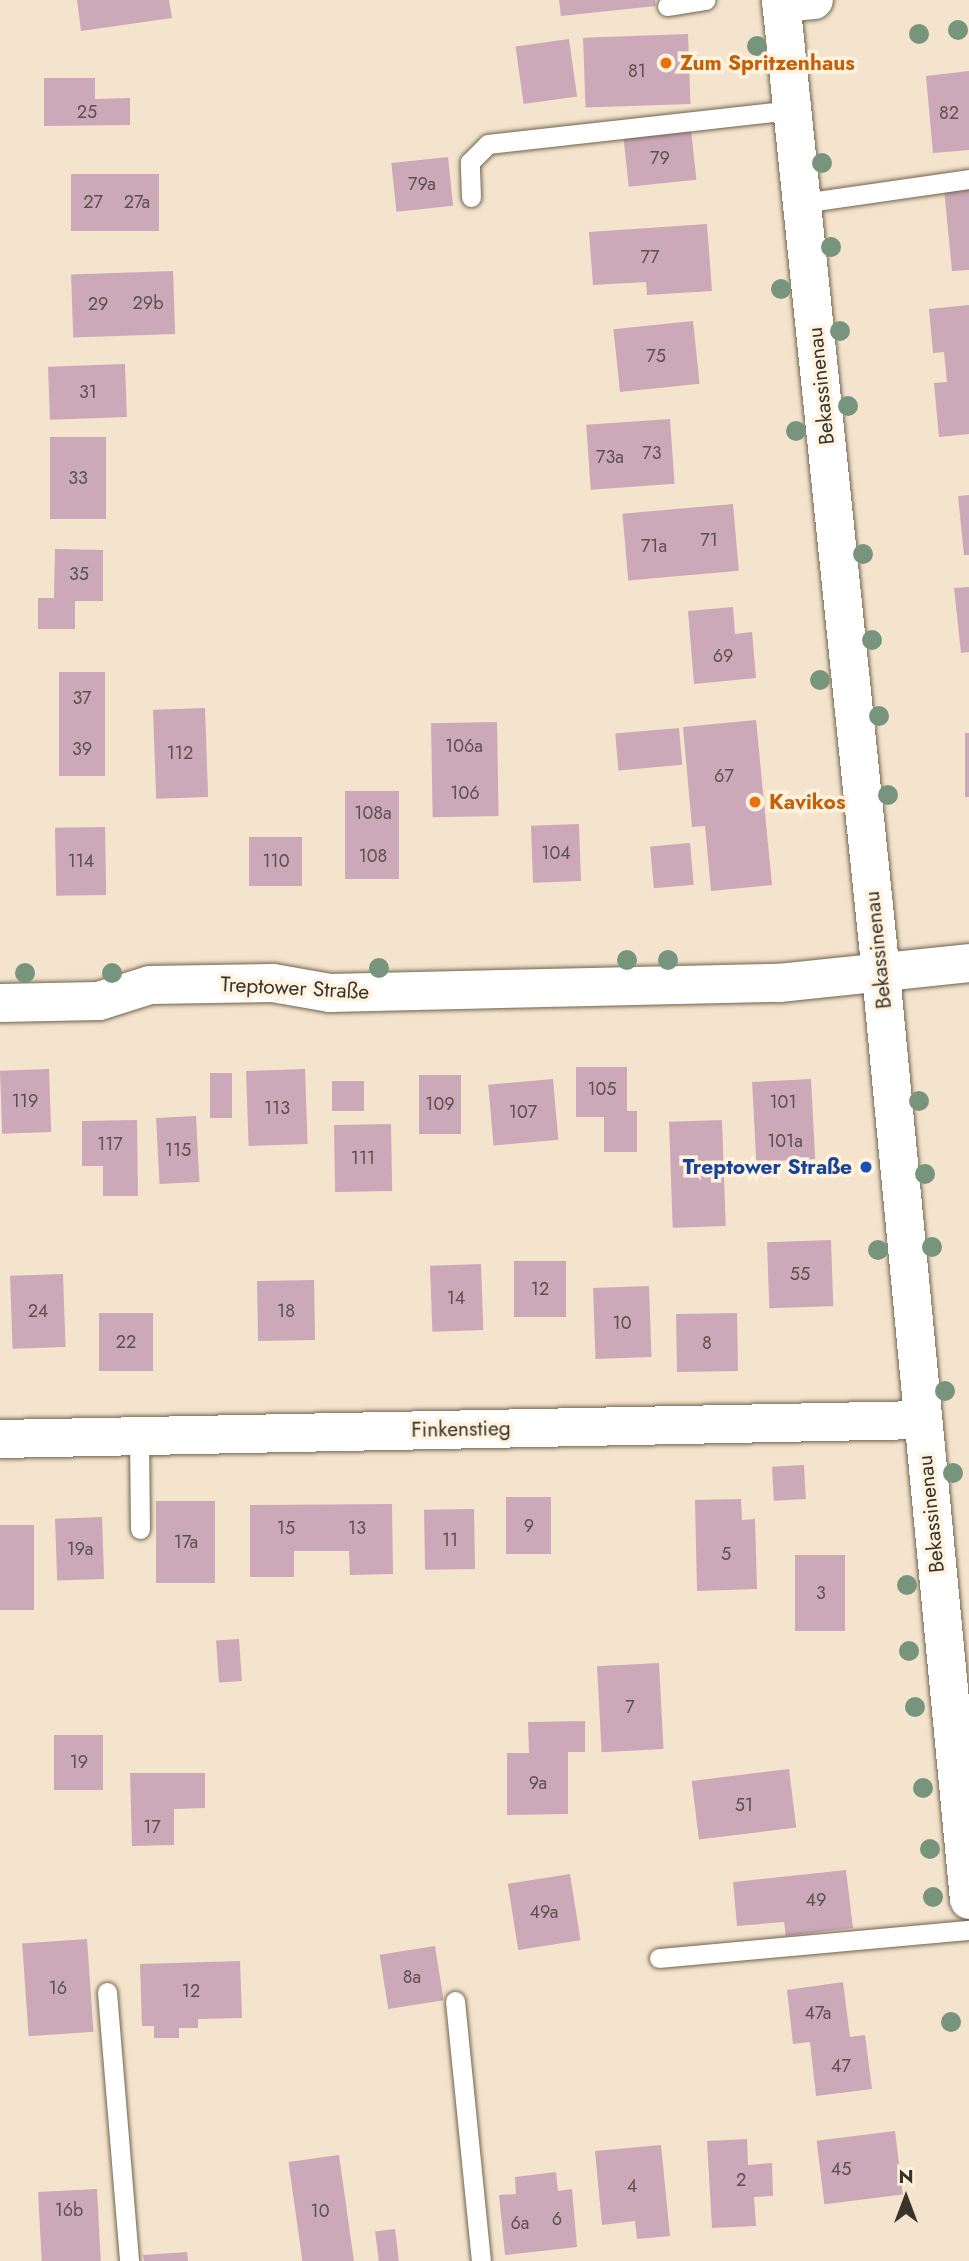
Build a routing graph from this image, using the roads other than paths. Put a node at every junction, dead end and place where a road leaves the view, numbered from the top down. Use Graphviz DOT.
graph roads {
  1 [pos="706,0"];
  2 [pos="792,1"];
  3 [pos="667,6"];
  4 [pos="792,110"];
  5 [pos="969,179"];
  6 [pos="471,197"];
  7 [pos="802,203"];
  8 [pos="969,963"];
  9 [pos="881,974"];
  10 [pos="0,1003"];
  11 [pos="922,1420"];
  12 [pos="139,1436"];
  13 [pos="0,1438"];
  14 [pos="140,1529"];
  15 [pos="969,1900"];
  16 [pos="969,1930"];
  17 [pos="659,1958"];
  18 [pos="107,1992"];
  19 [pos="455,2001"];
  20 [pos="129,2261"];
  21 [pos="481,2261"];
  1 -- 3 [label="lane"];
  2 -- 4 [label="street, Bekassinenau"];
  4 -- 6 [label="lane"];
  4 -- 7 [label="street, Bekassinenau"];
  5 -- 7 [label="lane"];
  7 -- 9 [label="street, Bekassinenau"];
  8 -- 9 [label="street, Treptower Straße"];
  9 -- 10 [label="street, Treptower Straße"];
  9 -- 11 [label="street, Bekassinenau"];
  11 -- 12 [label="street, Finkenstieg"];
  11 -- 15 [label="street, Bekassinenau"];
  12 -- 13 [label="street, Finkenstieg"];
  12 -- 14 [label="lane"];
  16 -- 17 [label="lane"];
  18 -- 20 [label="lane"];
  19 -- 21 [label="lane"];
}
